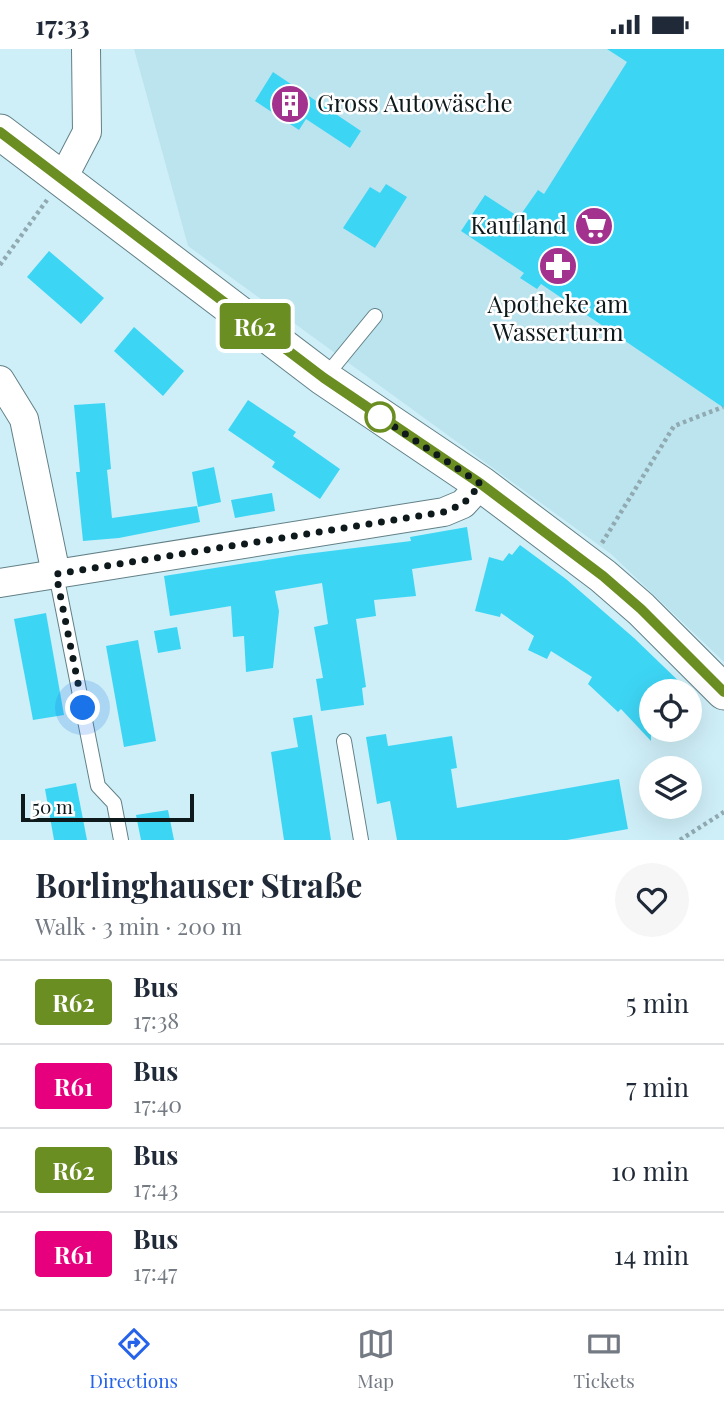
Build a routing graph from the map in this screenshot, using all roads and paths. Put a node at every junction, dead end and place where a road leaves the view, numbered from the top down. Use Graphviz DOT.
graph roads {
  1 [pos="86,49"];
  2 [pos="0,132"];
  3 [pos="62,180"];
  4 [pos="0,265"];
  5 [pos="375,316"];
  6 [pos="324,378"];
  7 [pos="0,380"];
  8 [pos="723,407"];
  9 [pos="481,484"];
  10 [pos="588,565"];
  11 [pos="56,574"];
  12 [pos="0,583"];
  13 [pos="724,692"];
  14 [pos="344,741"];
  15 [pos="724,812"];
  16 [pos="121,840"];
  17 [pos="361,840"];
  18 [pos="680,840"];
  1 -- 3 [label="street"];
  2 -- 3 [label="street"];
  3 -- 4 [label="path"];
  3 -- 6 [label="street"];
  5 -- 6 [label="lane"];
  6 -- 9 [label="street"];
  7 -- 11 [label="street"];
  8 -- 10 [label="path"];
  9 -- 10 [label="street"];
  9 -- 11 [label="street"];
  10 -- 13 [label="street"];
  11 -- 12 [label="street"];
  11 -- 16 [label="lane"];
  14 -- 17 [label="lane"];
  15 -- 18 [label="path"];
}
